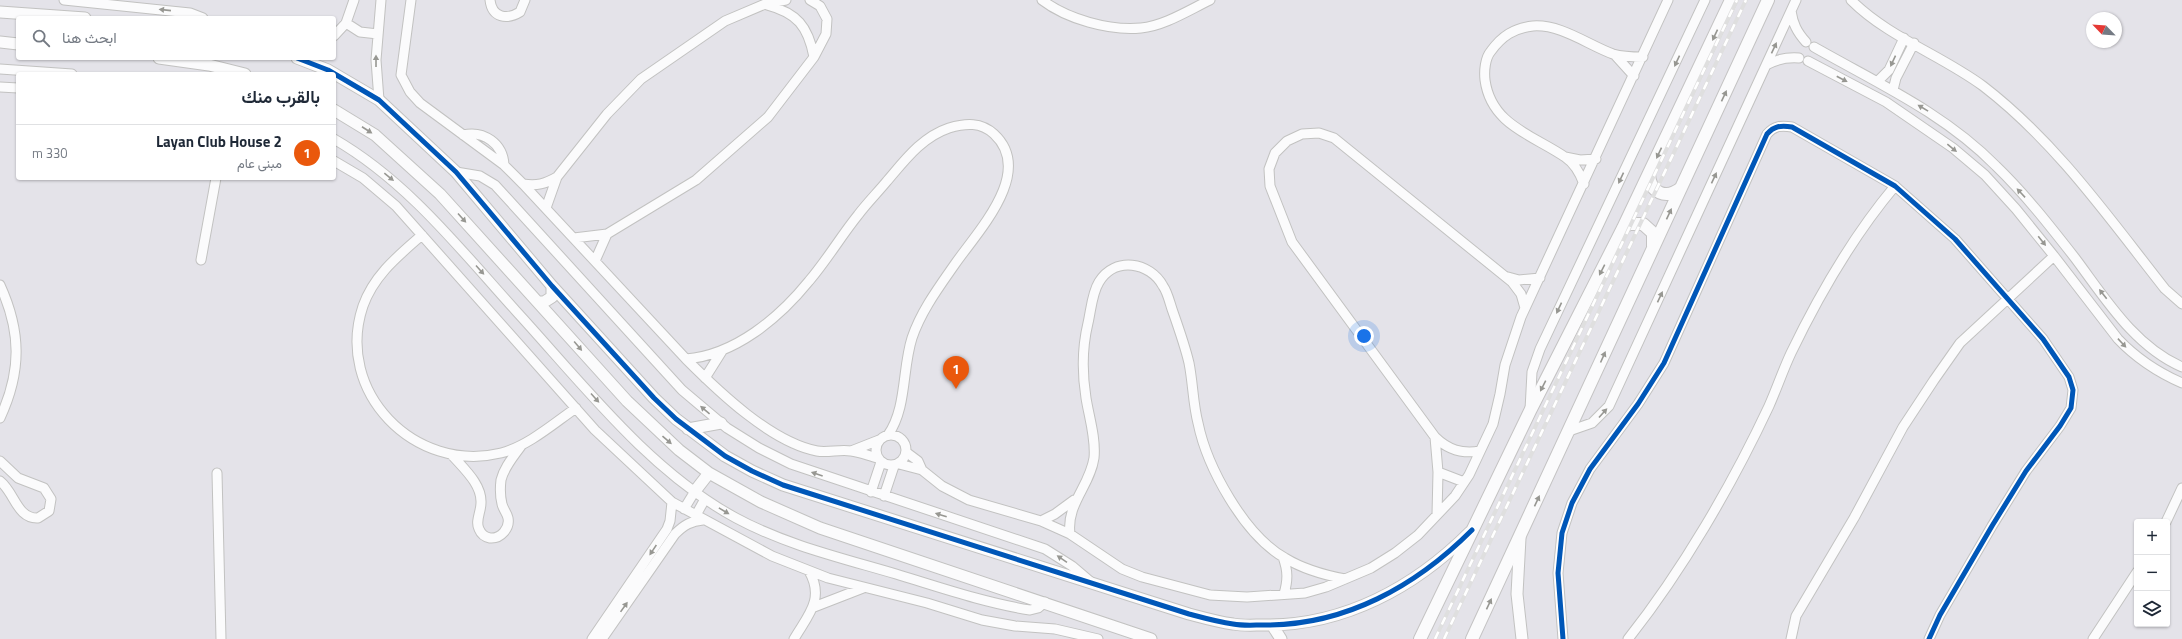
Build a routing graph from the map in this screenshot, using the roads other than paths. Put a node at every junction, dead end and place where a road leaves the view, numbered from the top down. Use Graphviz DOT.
graph roads {
  1 [pos="64,0"];
  2 [pos="354,0"];
  3 [pos="382,0"];
  4 [pos="411,0"];
  5 [pos="490,0"];
  6 [pos="525,0"];
  7 [pos="786,0"];
  8 [pos="810,0"];
  9 [pos="1042,0"];
  10 [pos="1210,0"];
  11 [pos="1668,0"];
  12 [pos="1705,0"];
  13 [pos="1731,0"];
  14 [pos="1768,0"];
  15 [pos="1796,0"];
  16 [pos="1851,0"];
  17 [pos="90,1"];
  18 [pos="102,2"];
  19 [pos="765,4"];
  20 [pos="1791,11"];
  21 [pos="0,12"];
  22 [pos="42,16"];
  23 [pos="198,16"];
  24 [pos="346,23"];
  25 [pos="336,34"];
  26 [pos="378,34"];
  27 [pos="1904,38"];
  28 [pos="0,42"];
  29 [pos="1914,43"];
  30 [pos="16,44"];
  31 [pos="1614,54"];
  32 [pos="1828,55"];
  33 [pos="814,57"];
  34 [pos="1643,57"];
  35 [pos="173,60"];
  36 [pos="302,60"];
  37 [pos="1766,65"];
  38 [pos="1822,68"];
  39 [pos="0,69"];
  40 [pos="43,72"];
  41 [pos="237,72"];
  42 [pos="331,72"];
  43 [pos="336,75"];
  44 [pos="1634,76"];
  45 [pos="1878,81"];
  46 [pos="0,87"];
  47 [pos="16,88"];
  48 [pos="1893,90"];
  49 [pos="379,100"];
  50 [pos="336,111"];
  51 [pos="463,135"];
  52 [pos="336,140"];
  53 [pos="1565,157"];
  54 [pos="1596,159"];
  55 [pos="336,162"];
  56 [pos="504,165"];
  57 [pos="2001,171"];
  58 [pos="456,172"];
  59 [pos="1650,174"];
  60 [pos="558,177"];
  61 [pos="216,180"];
  62 [pos="1990,181"];
  63 [pos="523,184"];
  64 [pos="1584,184"];
  65 [pos="1895,186"];
  66 [pos="1681,188"];
  67 [pos="546,208"];
  68 [pos="1623,228"];
  69 [pos="607,234"];
  70 [pos="422,235"];
  71 [pos="574,238"];
  72 [pos="1653,247"];
  73 [pos="2054,256"];
  74 [pos="201,260"];
  75 [pos="595,261"];
  76 [pos="1506,277"];
  77 [pos="1540,278"];
  78 [pos="0,285"];
  79 [pos="552,286"];
  80 [pos="2007,298"];
  81 [pos="539,302"];
  82 [pos="2182,304"];
  83 [pos="1525,308"];
  84 [pos="578,313"];
  85 [pos="564,329"];
  86 [pos="2146,343"];
  87 [pos="722,351"];
  88 [pos="2135,357"];
  89 [pos="686,359"];
  90 [pos="2182,367"];
  91 [pos="705,378"];
  92 [pos="2182,383"];
  93 [pos="576,408"];
  94 [pos="1530,411"];
  95 [pos="898,416"];
  96 [pos="0,418"];
  97 [pos="721,423"];
  98 [pos="688,429"];
  99 [pos="1570,431"];
  100 [pos="888,435"];
  101 [pos="1435,437"];
  102 [pos="880,440"];
  103 [pos="902,440"];
  104 [pos="521,446"];
  105 [pos="1450,449"];
  106 [pos="851,451"];
  107 [pos="1480,451"];
  108 [pos="906,452"];
  109 [pos="452,455"];
  110 [pos="879,460"];
  111 [pos="1438,460"];
  112 [pos="0,461"];
  113 [pos="896,465"];
  114 [pos="922,470"];
  115 [pos="709,472"];
  116 [pos="1438,472"];
  117 [pos="217,473"];
  118 [pos="0,481"];
  119 [pos="1464,482"];
  120 [pos="2182,488"];
  121 [pos="695,491"];
  122 [pos="871,492"];
  123 [pos="884,496"];
  124 [pos="1078,496"];
  125 [pos="705,499"];
  126 [pos="672,502"];
  127 [pos="684,509"];
  128 [pos="1437,515"];
  129 [pos="700,518"];
  130 [pos="2167,519"];
  131 [pos="1041,521"];
  132 [pos="1472,530"];
  133 [pos="1070,534"];
  134 [pos="668,537"];
  135 [pos="1520,537"];
  136 [pos="1283,557"];
  137 [pos="810,571"];
  138 [pos="1322,574"];
  139 [pos="2134,577"];
  140 [pos="1345,579"];
  141 [pos="1093,584"];
  142 [pos="865,588"];
  143 [pos="1320,589"];
  144 [pos="1284,594"];
  145 [pos="1045,602"];
  146 [pos="814,606"];
  147 [pos="1272,625"];
  148 [pos="1078,636"];
  149 [pos="221,639"];
  150 [pos="592,639"];
  151 [pos="602,639"];
  152 [pos="794,639"];
  153 [pos="1098,639"];
  154 [pos="1151,639"];
  155 [pos="1281,639"];
  156 [pos="1420,639"];
  157 [pos="1472,639"];
  158 [pos="1522,639"];
  159 [pos="1563,639"];
  160 [pos="1628,639"];
  161 [pos="1791,639"];
  162 [pos="1929,639"];
  163 [pos="2093,639"];
  1 -- 17 [label="street"];
  2 -- 24 [label="street"];
  3 -- 26 [label="street"];
  4 -- 51 [label="street"];
  5 -- 6 [label="street"];
  7 -- 19 [label="street"];
  8 -- 33 [label="street"];
  9 -- 10 [label="street"];
  11 -- 34 [label="street"];
  12 -- 94 [label="street, one-way"];
  13 -- 59 [label="main road, one-way"];
  66 -- 14 [label="main road, one-way"];
  15 -- 20 [label="street"];
  16 -- 27 [label="street"];
  17 -- 18 [label="street"];
  23 -- 18 [label="street, one-way"];
  19 -- 33 [label="street"];
  19 -- 60 [label="street"];
  20 -- 32 [label="street"];
  37 -- 20 [label="street, one-way"];
  21 -- 22 [label="street"];
  24 -- 25 [label="street"];
  24 -- 26 [label="street"];
  49 -- 26 [label="street, one-way"];
  27 -- 29 [label="street"];
  27 -- 45 [label="street, one-way"];
  28 -- 30 [label="street"];
  29 -- 48 [label="street"];
  29 -- 82 [label="street"];
  31 -- 34 [label="street"];
  31 -- 44 [label="street"];
  31 -- 53 [label="street"];
  32 -- 38 [label="street"];
  32 -- 45 [label="street"];
  33 -- 69 [label="street"];
  34 -- 44 [label="street"];
  35 -- 41 [label="street"];
  36 -- 42 [label="street"];
  37 -- 38 [label="street"];
  99 -- 37 [label="street, one-way"];
  38 -- 62 [label="street, one-way"];
  39 -- 40 [label="street"];
  43 -- 49 [label="street"];
  44 -- 54 [label="street"];
  45 -- 48 [label="street"];
  46 -- 47 [label="street"];
  57 -- 48 [label="street, one-way"];
  49 -- 58 [label="street"];
  50 -- 81 [label="street, one-way"];
  51 -- 56 [label="street"];
  51 -- 56 [label="street"];
  52 -- 121 [label="street, one-way"];
  53 -- 54 [label="street"];
  53 -- 64 [label="street"];
  54 -- 64 [label="street"];
  55 -- 70 [label="street"];
  56 -- 63 [label="street"];
  57 -- 62 [label="street"];
  86 -- 57 [label="street, one-way"];
  58 -- 79 [label="street"];
  97 -- 58 [label="street, one-way"];
  59 -- 66 [label="main road"];
  59 -- 68 [label="main road"];
  60 -- 63 [label="street"];
  60 -- 67 [label="street"];
  61 -- 74 [label="street"];
  62 -- 73 [label="street, one-way"];
  63 -- 67 [label="street"];
  64 -- 77 [label="street"];
  65 -- 80 [label="street"];
  65 -- 159 [label="street"];
  65 -- 160 [label="street"];
  72 -- 66 [label="main road, one-way"];
  67 -- 71 [label="street"];
  68 -- 72 [label="main road"];
  68 -- 94 [label="main road, one-way"];
  69 -- 71 [label="street"];
  69 -- 75 [label="street"];
  70 -- 93 [label="street"];
  70 -- 109 [label="street"];
  71 -- 75 [label="street"];
  99 -- 72 [label="main road, one-way"];
  73 -- 80 [label="street"];
  73 -- 88 [label="street, one-way"];
  75 -- 89 [label="street"];
  76 -- 77 [label="street"];
  76 -- 83 [label="street"];
  76 -- 101 [label="street"];
  77 -- 83 [label="street"];
  78 -- 96 [label="street"];
  79 -- 81 [label="street"];
  79 -- 84 [label="street"];
  80 -- 161 [label="street"];
  80 -- 162 [label="street"];
  81 -- 85 [label="street"];
  83 -- 107 [label="street"];
  84 -- 85 [label="street"];
  84 -- 98 [label="street"];
  85 -- 115 [label="street, one-way"];
  86 -- 88 [label="street"];
  86 -- 90 [label="street"];
  87 -- 89 [label="street"];
  87 -- 91 [label="street"];
  87 -- 95 [label="street"];
  88 -- 92 [label="street"];
  89 -- 91 [label="street"];
  91 -- 106 [label="street"];
  93 -- 104 [label="street"];
  93 -- 126 [label="street"];
  94 -- 132 [label="main road"];
  95 -- 100 [label="street"];
  95 -- 103 [label="street"];
  97 -- 98 [label="street"];
  122 -- 97 [label="street, one-way"];
  98 -- 141 [label="street"];
  135 -- 99 [label="main road, one-way"];
  100 -- 102 [label="street"];
  100 -- 103 [label="street"];
  101 -- 105 [label="street"];
  101 -- 111 [label="street"];
  102 -- 106 [label="street"];
  102 -- 110 [label="street"];
  103 -- 108 [label="street"];
  104 -- 109 [label="street"];
  104 -- 109 [label="street"];
  105 -- 107 [label="street"];
  105 -- 111 [label="street"];
  106 -- 110 [label="street"];
  107 -- 119 [label="street"];
  108 -- 113 [label="street"];
  108 -- 114 [label="street"];
  110 -- 113 [label="street"];
  110 -- 122 [label="street"];
  111 -- 116 [label="street"];
  112 -- 118 [label="street"];
  113 -- 114 [label="street"];
  113 -- 123 [label="street"];
  114 -- 131 [label="street"];
  115 -- 121 [label="street"];
  115 -- 145 [label="street"];
  116 -- 119 [label="street"];
  116 -- 128 [label="street"];
  117 -- 149 [label="street"];
  119 -- 128 [label="street"];
  120 -- 130 [label="street"];
  121 -- 125 [label="street"];
  121 -- 127 [label="street"];
  122 -- 123 [label="street"];
  141 -- 123 [label="street, one-way"];
  124 -- 131 [label="street"];
  124 -- 133 [label="street"];
  124 -- 136 [label="street"];
  125 -- 129 [label="street"];
  125 -- 145 [label="street, one-way"];
  126 -- 127 [label="street"];
  126 -- 134 [label="street"];
  127 -- 129 [label="street"];
  128 -- 140 [label="street"];
  129 -- 134 [label="street"];
  129 -- 137 [label="street"];
  131 -- 133 [label="street"];
  132 -- 147 [label="street"];
  132 -- 156 [label="main road"];
  133 -- 144 [label="street"];
  134 -- 150 [label="street, one-way"];
  151 -- 134 [label="street, one-way"];
  157 -- 135 [label="main road, one-way"];
  135 -- 158 [label="street"];
  136 -- 138 [label="street"];
  136 -- 144 [label="street"];
  137 -- 142 [label="street"];
  137 -- 146 [label="street"];
  138 -- 140 [label="street"];
  138 -- 143 [label="street"];
  139 -- 163 [label="street"];
  140 -- 143 [label="street"];
  141 -- 147 [label="street"];
  142 -- 146 [label="street"];
  142 -- 148 [label="street"];
  143 -- 144 [label="street"];
  145 -- 154 [label="street"];
  146 -- 152 [label="street"];
  147 -- 155 [label="street"];
  148 -- 153 [label="street"];
}
